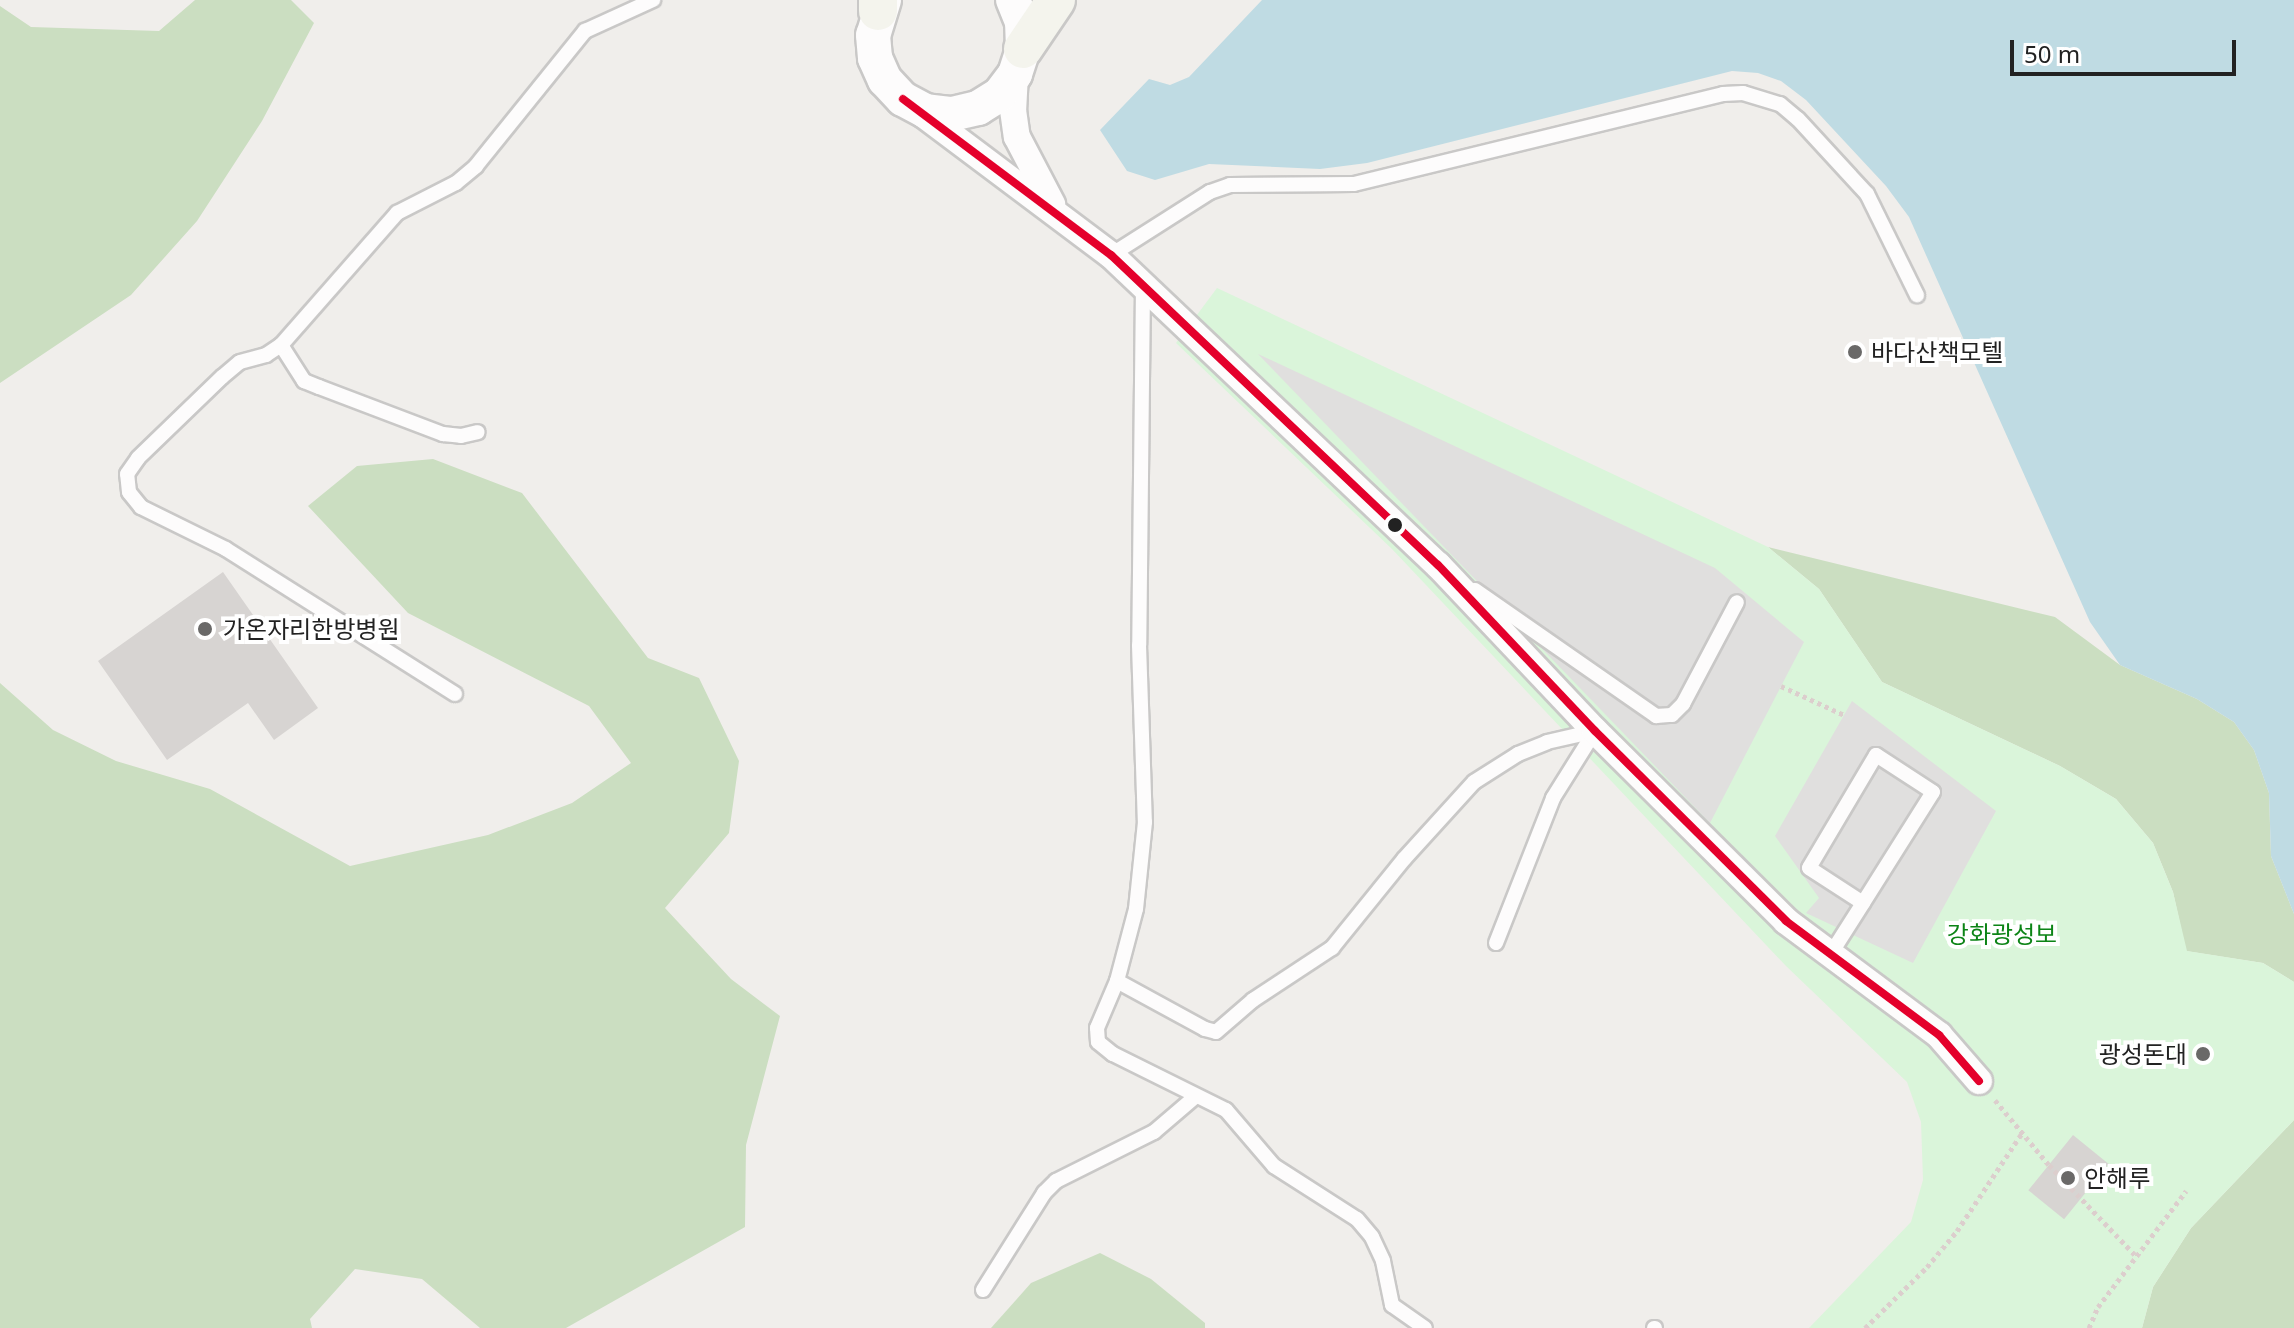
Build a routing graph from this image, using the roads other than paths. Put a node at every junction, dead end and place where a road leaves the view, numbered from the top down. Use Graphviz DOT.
graph roads {
  1 [pos="653,0"];
  2 [pos="1013,0"];
  3 [pos="1056,0"];
  4 [pos="880,4"];
  5 [pos="1019,61"];
  6 [pos="903,99"];
  7 [pos="1058,214"];
  8 [pos="1111,255"];
  9 [pos="1143,286"];
  10 [pos="1917,295"];
  11 [pos="281,345"];
  12 [pos="478,432"];
  13 [pos="1438,565"];
  14 [pos="1737,602"];
  15 [pos="455,694"];
  16 [pos="1595,731"];
  17 [pos="1863,903"];
  18 [pos="1496,943"];
  19 [pos="1830,955"];
  20 [pos="1117,981"];
  21 [pos="1979,1081"];
  22 [pos="1196,1096"];
  23 [pos="983,1290"];
  24 [pos="1425,1328"];
  1 -- 11 [label="lane"];
  2 -- 5 [label="street"];
  3 -- 5 [label="main road"];
  4 -- 6 [label="street"];
  5 -- 6 [label="street"];
  5 -- 7 [label="street"];
  6 -- 7 [label="street"];
  7 -- 8 [label="street"];
  8 -- 9 [label="street"];
  8 -- 10 [label="lane"];
  9 -- 13 [label="street"];
  9 -- 20 [label="lane"];
  11 -- 12 [label="lane"];
  11 -- 15 [label="lane"];
  13 -- 14 [label="lane"];
  13 -- 16 [label="street"];
  16 -- 18 [label="lane"];
  16 -- 19 [label="street"];
  16 -- 20 [label="lane"];
  17 -- 17 [label="lane"];
  17 -- 19 [label="lane"];
  19 -- 21 [label="street"];
  20 -- 22 [label="lane"];
  22 -- 23 [label="lane"];
  22 -- 24 [label="lane"];
}
